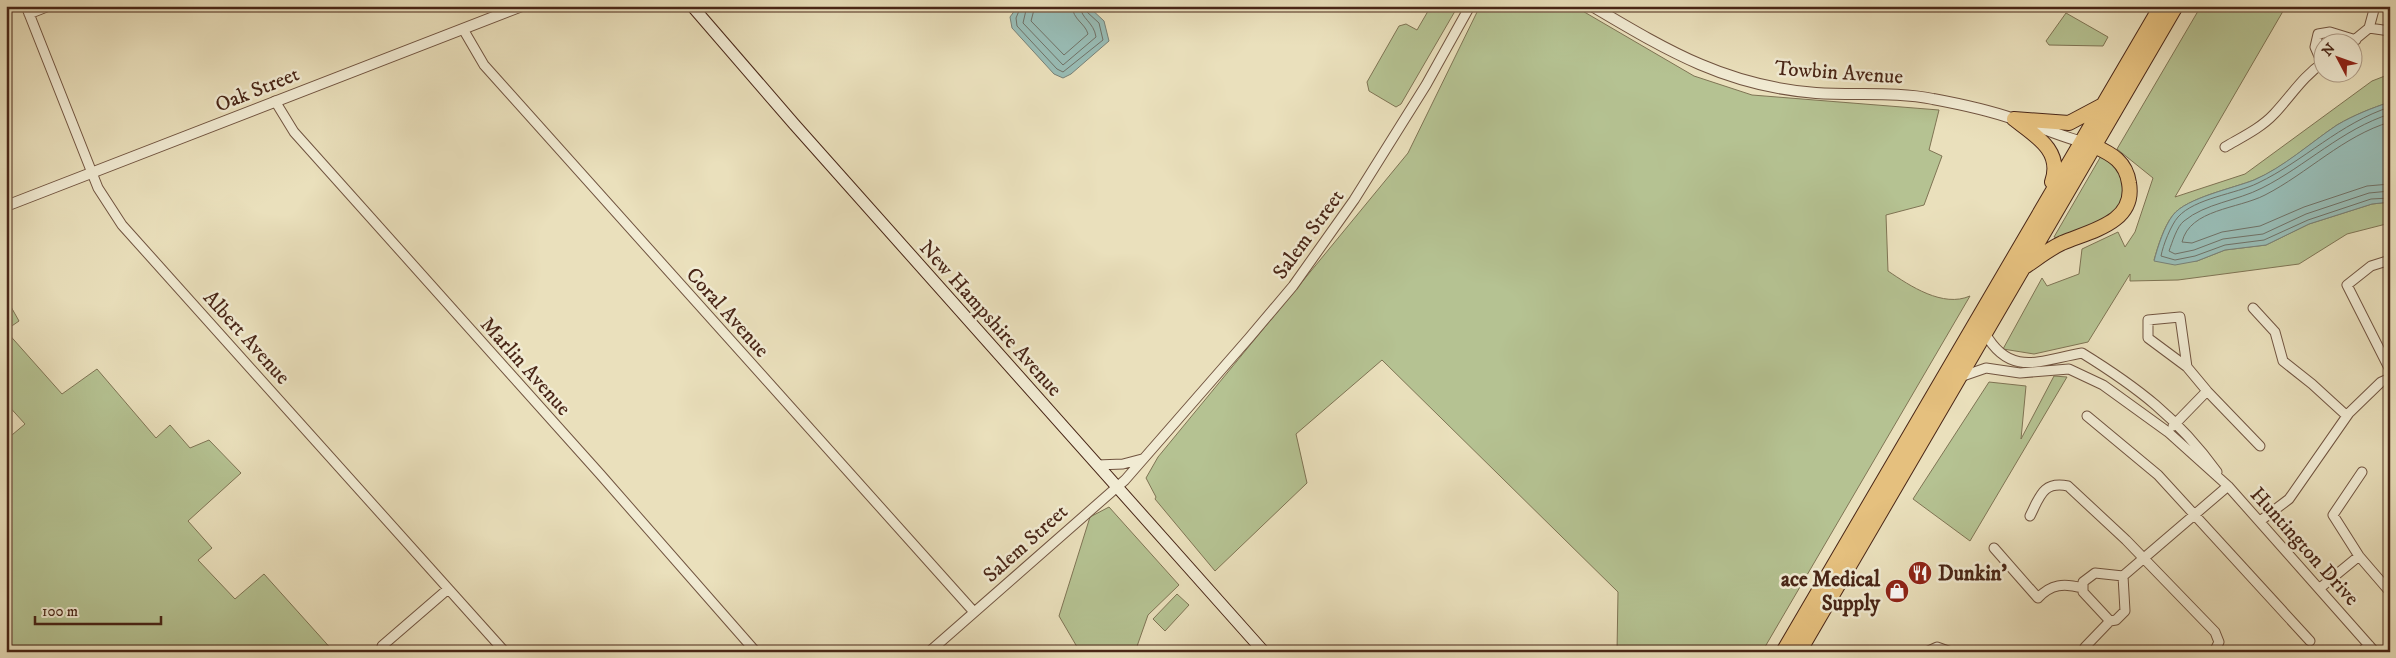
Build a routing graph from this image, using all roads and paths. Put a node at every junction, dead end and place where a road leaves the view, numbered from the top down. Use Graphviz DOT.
graph roads {
  1 [pos="49,6"];
  2 [pos="522,6"];
  3 [pos="692,6"];
  4 [pos="1470,6"];
  5 [pos="1592,6"];
  6 [pos="2161,6"];
  7 [pos="2176,6"];
  8 [pos="2375,6"];
  9 [pos="27,10"];
  10 [pos="2369,28"];
  11 [pos="463,30"];
  12 [pos="2364,32"];
  13 [pos="2390,32"];
  14 [pos="2314,71"];
  15 [pos="275,101"];
  16 [pos="2104,104"];
  17 [pos="2014,119"];
  18 [pos="2081,142"];
  19 [pos="2094,146"];
  20 [pos="2225,147"];
  21 [pos="92,174"];
  22 [pos="2045,202"];
  23 [pos="6,206"];
  24 [pos="2390,260"];
  25 [pos="2022,268"];
  26 [pos="2253,308"];
  27 [pos="1985,333"];
  28 [pos="2187,367"];
  29 [pos="2390,370"];
  30 [pos="1959,377"];
  31 [pos="2390,378"];
  32 [pos="2207,391"];
  33 [pos="2087,416"];
  34 [pos="2347,416"];
  35 [pos="2176,422"];
  36 [pos="2168,432"];
  37 [pos="2260,446"];
  38 [pos="1142,459"];
  39 [pos="1096,465"];
  40 [pos="2362,472"];
  41 [pos="2228,486"];
  42 [pos="1116,487"];
  43 [pos="2196,515"];
  44 [pos="2030,516"];
  45 [pos="2260,522"];
  46 [pos="1994,548"];
  47 [pos="2359,556"];
  48 [pos="2145,559"];
  49 [pos="2123,576"];
  50 [pos="2082,588"];
  51 [pos="2320,588"];
  52 [pos="448,589"];
  53 [pos="2390,592"];
  54 [pos="974,612"];
  55 [pos="2110,621"];
  56 [pos="2310,641"];
  57 [pos="382,646"];
  58 [pos="2372,648"];
  59 [pos="505,652"];
  60 [pos="756,652"];
  61 [pos="929,652"];
  62 [pos="1264,652"];
  63 [pos="1783,652"];
  64 [pos="1799,652"];
  65 [pos="1926,652"];
  66 [pos="1950,652"];
  67 [pos="2089,652"];
  68 [pos="2214,652"];
  69 [pos="2361,652"];
  1 -- 9 [label="street"];
  2 -- 11 [label="street, Oak Street"];
  3 -- 39 [label="main road, New Hampshire Avenue"];
  4 -- 38 [label="street, Salem Street"];
  5 -- 17 [label="street, Towbin Avenue"];
  6 -- 16 [label="highway"];
  7 -- 19 [label="highway"];
  8 -- 10 [label="street"];
  9 -- 21 [label="street, Albert Avenue"];
  10 -- 12 [label="street"];
  10 -- 13 [label="street"];
  11 -- 15 [label="street, Oak Street"];
  11 -- 54 [label="street, Coral Avenue"];
  14 -- 20 [label="street"];
  15 -- 21 [label="street, Oak Street"];
  15 -- 60 [label="street, Marlin Avenue"];
  16 -- 17 [label="highway"];
  16 -- 18 [label="highway"];
  17 -- 18 [label="street, Towbin Avenue"];
  17 -- 22 [label="highway"];
  18 -- 19 [label="street, Towbin Avenue"];
  18 -- 22 [label="highway"];
  19 -- 25 [label="highway"];
  19 -- 25 [label="highway"];
  21 -- 23 [label="street, Oak Street"];
  21 -- 52 [label="street, Albert Avenue"];
  22 -- 63 [label="highway"];
  24 -- 29 [label="street"];
  25 -- 27 [label="highway"];
  26 -- 34 [label="street"];
  27 -- 30 [label="highway"];
  27 -- 35 [label="street, Huntington Drive"];
  28 -- 28 [label="street"];
  28 -- 32 [label="street"];
  30 -- 36 [label="street, Huntington Drive"];
  30 -- 64 [label="highway"];
  31 -- 34 [label="street"];
  32 -- 35 [label="street"];
  32 -- 37 [label="street"];
  33 -- 43 [label="street"];
  34 -- 45 [label="street"];
  35 -- 36 [label="street"];
  35 -- 41 [label="street, Huntington Drive"];
  36 -- 41 [label="street, Huntington Drive"];
  38 -- 39 [label="street"];
  38 -- 42 [label="street, Salem Street"];
  39 -- 42 [label="main road, New Hampshire Avenue"];
  40 -- 47 [label="street"];
  41 -- 43 [label="street"];
  41 -- 45 [label="street, Huntington Drive"];
  42 -- 54 [label="street, Salem Street"];
  42 -- 62 [label="main road, New Hampshire Avenue"];
  43 -- 48 [label="street"];
  43 -- 56 [label="street"];
  44 -- 48 [label="street"];
  45 -- 51 [label="street, Huntington Drive"];
  46 -- 50 [label="street"];
  47 -- 51 [label="street"];
  47 -- 53 [label="street"];
  48 -- 49 [label="street"];
  48 -- 68 [label="street"];
  49 -- 50 [label="street"];
  49 -- 55 [label="street"];
  50 -- 55 [label="street"];
  51 -- 58 [label="street, Huntington Drive"];
  52 -- 57 [label="street"];
  52 -- 59 [label="street, Albert Avenue"];
  54 -- 61 [label="street, Salem Street"];
  55 -- 67 [label="street"];
  58 -- 69 [label="street"];
  65 -- 66 [label="street"];
}
